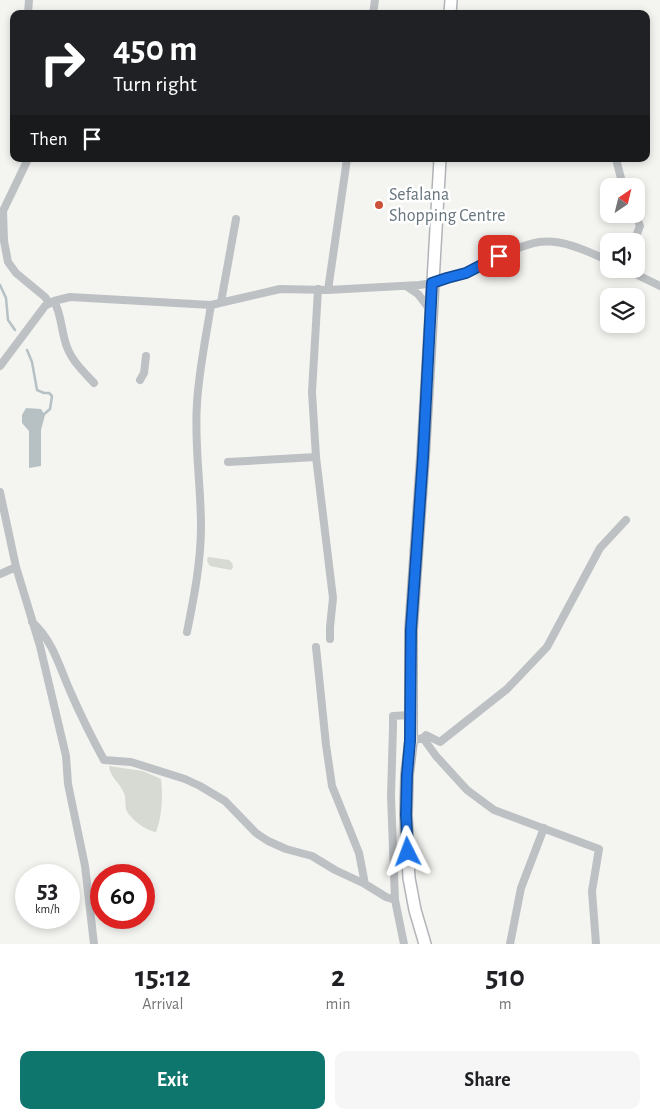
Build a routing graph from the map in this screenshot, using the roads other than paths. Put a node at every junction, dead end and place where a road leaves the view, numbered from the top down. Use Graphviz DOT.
graph roads {
  1 [pos="27,162"];
  2 [pos="347,162"];
  3 [pos="440,162"];
  4 [pos="617,162"];
  5 [pos="621,178"];
  6 [pos="236,219"];
  7 [pos="600,257"];
  8 [pos="644,278"];
  9 [pos="432,283"];
  10 [pos="406,286"];
  11 [pos="660,286"];
  12 [pos="318,289"];
  13 [pos="328,290"];
  14 [pos="52,302"];
  15 [pos="221,302"];
  16 [pos="211,305"];
  17 [pos="431,311"];
  18 [pos="146,356"];
  19 [pos="0,366"];
  20 [pos="140,380"];
  21 [pos="94,383"];
  22 [pos="316,457"];
  23 [pos="228,462"];
  24 [pos="0,492"];
  25 [pos="626,520"];
  26 [pos="16,567"];
  27 [pos="0,574"];
  28 [pos="32,622"];
  29 [pos="187,632"];
  30 [pos="330,639"];
  31 [pos="316,647"];
  32 [pos="411,714"];
  33 [pos="423,738"];
  34 [pos="410,741"];
  35 [pos="544,828"];
  36 [pos="365,884"];
  37 [pos="395,900"];
  38 [pos="94,944"];
  39 [pos="404,944"];
  40 [pos="424,944"];
  41 [pos="510,944"];
  42 [pos="596,944"];
  1 -- 14 [label="street"];
  2 -- 13 [label="street"];
  3 -- 9 [label="main road"];
  4 -- 5 [label="street"];
  6 -- 15 [label="street"];
  7 -- 9 [label="street"];
  8 -- 11 [label="street"];
  9 -- 10 [label="street"];
  9 -- 17 [label="main road"];
  10 -- 13 [label="street"];
  10 -- 17 [label="street"];
  12 -- 13 [label="street"];
  12 -- 15 [label="street"];
  12 -- 22 [label="street"];
  14 -- 16 [label="street"];
  14 -- 19 [label="street"];
  14 -- 21 [label="street"];
  15 -- 16 [label="street"];
  16 -- 29 [label="street"];
  17 -- 32 [label="main road"];
  18 -- 20 [label="street"];
  22 -- 23 [label="street"];
  22 -- 30 [label="street"];
  24 -- 26 [label="street"];
  25 -- 33 [label="street"];
  26 -- 27 [label="street"];
  26 -- 28 [label="street"];
  28 -- 36 [label="street"];
  28 -- 38 [label="street"];
  31 -- 36 [label="street"];
  32 -- 34 [label="main road"];
  32 -- 37 [label="street"];
  33 -- 34 [label="street"];
  33 -- 35 [label="street"];
  34 -- 40 [label="main road"];
  35 -- 41 [label="street"];
  35 -- 42 [label="street"];
  36 -- 37 [label="street"];
  37 -- 39 [label="street"];
}
